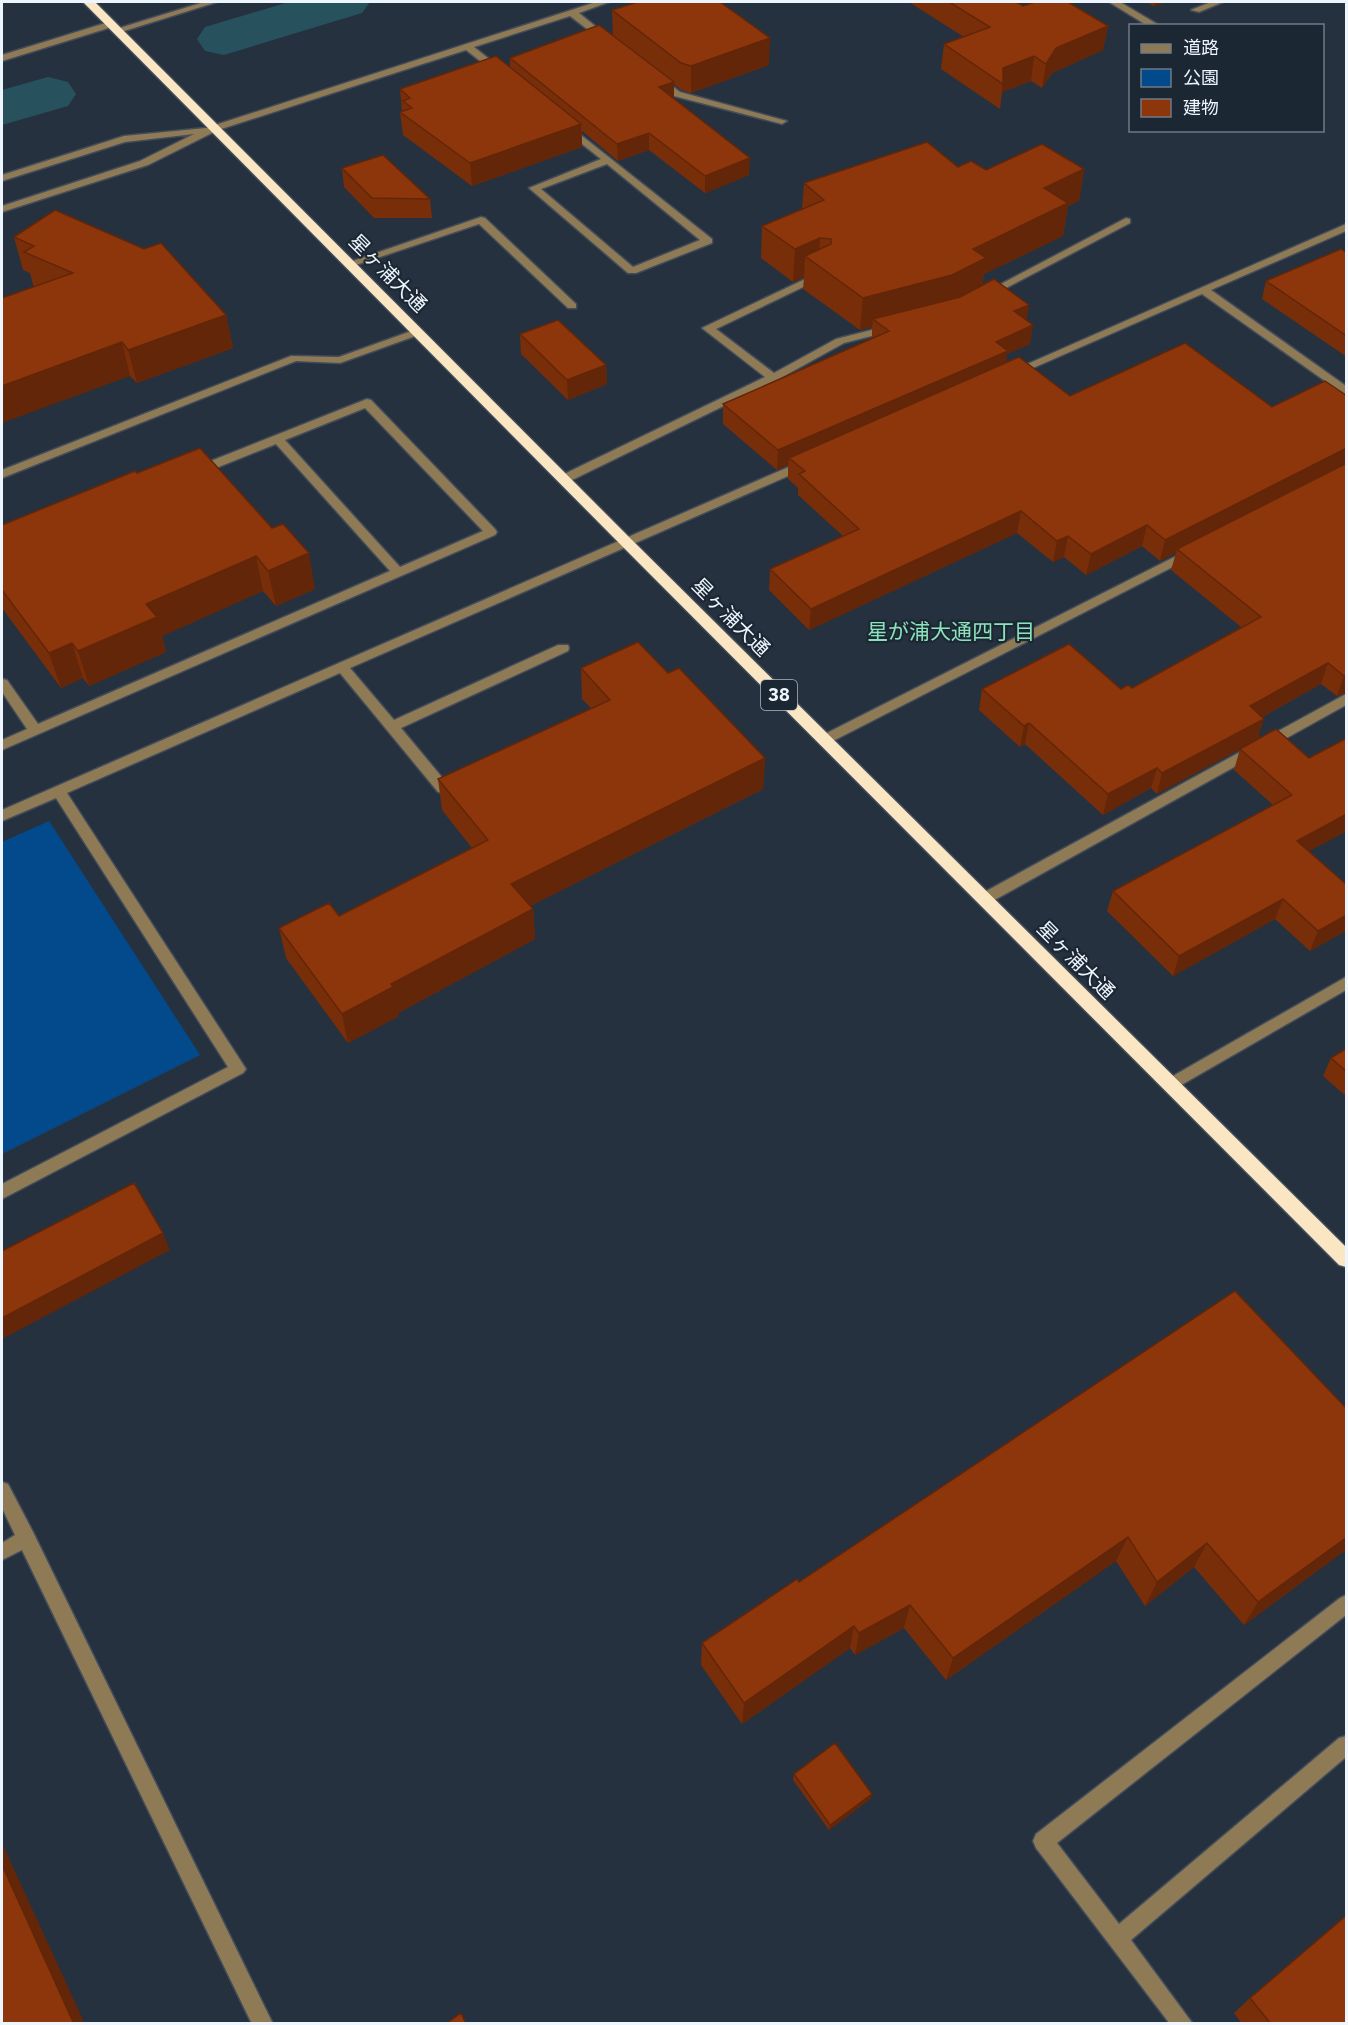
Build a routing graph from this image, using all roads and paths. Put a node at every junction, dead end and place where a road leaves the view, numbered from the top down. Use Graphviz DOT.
graph roads {
  1 [pos="89,2"];
  2 [pos="212,2"];
  3 [pos="604,2"];
  4 [pos="1114,2"];
  5 [pos="1218,2"];
  6 [pos="1196,10"];
  7 [pos="572,12"];
  8 [pos="1152,24"];
  9 [pos="115,27"];
  10 [pos="467,46"];
  11 [pos="615,46"];
  12 [pos="2,58"];
  13 [pos="650,73"];
  14 [pos="511,82"];
  15 [pos="555,117"];
  16 [pos="782,121"];
  17 [pos="214,128"];
  18 [pos="608,160"];
  19 [pos="2,178"];
  20 [pos="2,209"];
  21 [pos="1126,221"];
  22 [pos="1347,227"];
  23 [pos="349,264"];
  24 [pos="823,274"];
  25 [pos="1203,290"];
  26 [pos="973,301"];
  27 [pos="572,306"];
  28 [pos="908,323"];
  29 [pos="417,332"];
  30 [pos="773,378"];
  31 [pos="996,380"];
  32 [pos="1347,391"];
  33 [pos="278,439"];
  34 [pos="822,456"];
  35 [pos="2,474"];
  36 [pos="189,474"];
  37 [pos="564,479"];
  38 [pos="626,542"];
  39 [pos="1208,544"];
  40 [pos="398,572"];
  41 [pos="563,648"];
  42 [pos="342,667"];
  43 [pos="2,683"];
  44 [pos="1347,699"];
  45 [pos="392,726"];
  46 [pos="35,730"];
  47 [pos="824,740"];
  48 [pos="2,745"];
  49 [pos="463,778"];
  50 [pos="59,791"];
  51 [pos="2,816"];
  52 [pos="984,899"];
  53 [pos="1347,983"];
  54 [pos="1171,1084"];
  55 [pos="2,1192"];
  56 [pos="1347,1259"];
  57 [pos="2,1490"];
  58 [pos="27,1538"];
  59 [pos="2,1552"];
  60 [pos="1347,1604"];
  61 [pos="1347,1745"];
  62 [pos="1117,1938"];
  63 [pos="263,2024"];
  64 [pos="1183,2024"];
  1 -- 9 [label="highway, 星ヶ浦大通 / 38"];
  2 -- 9 [label="street"];
  3 -- 7 [label="street"];
  4 -- 8 [label="street"];
  5 -- 6 [label="street"];
  7 -- 10 [label="street"];
  7 -- 11 [label="street"];
  9 -- 12 [label="street"];
  9 -- 17 [label="highway, 星ヶ浦大通 / 38"];
  10 -- 14 [label="street"];
  10 -- 17 [label="street"];
  13 -- 16 [label="street"];
  15 -- 18 [label="street"];
  17 -- 19 [label="street"];
  17 -- 20 [label="street"];
  17 -- 23 [label="highway, 星ヶ浦大通 / 38"];
  18 -- 18 [label="street"];
  21 -- 26 [label="street"];
  22 -- 25 [label="street"];
  23 -- 27 [label="street"];
  23 -- 29 [label="highway, 星ヶ浦大通 / 38"];
  24 -- 30 [label="street"];
  25 -- 31 [label="street"];
  25 -- 32 [label="street"];
  28 -- 30 [label="street"];
  29 -- 35 [label="street"];
  29 -- 37 [label="highway, 星ヶ浦大通 / 38"];
  30 -- 37 [label="street"];
  33 -- 36 [label="street"];
  33 -- 40 [label="street"];
  33 -- 40 [label="street"];
  34 -- 38 [label="street"];
  37 -- 38 [label="highway, 星ヶ浦大通 / 38"];
  38 -- 42 [label="street"];
  38 -- 47 [label="highway, 星ヶ浦大通 / 38"];
  39 -- 47 [label="street"];
  40 -- 46 [label="street"];
  41 -- 45 [label="street"];
  42 -- 45 [label="street"];
  42 -- 50 [label="street"];
  43 -- 46 [label="street"];
  44 -- 52 [label="street"];
  45 -- 49 [label="street"];
  46 -- 48 [label="street"];
  47 -- 52 [label="highway, 星ヶ浦大通 / 38"];
  50 -- 51 [label="street"];
  50 -- 55 [label="street"];
  52 -- 54 [label="highway, 星ヶ浦大通 / 38"];
  53 -- 54 [label="street"];
  54 -- 56 [label="highway, 星ヶ浦大通 / 38"];
  57 -- 58 [label="street"];
  58 -- 59 [label="street"];
  58 -- 63 [label="street"];
  60 -- 62 [label="street"];
  61 -- 62 [label="street"];
  62 -- 64 [label="street"];
}
